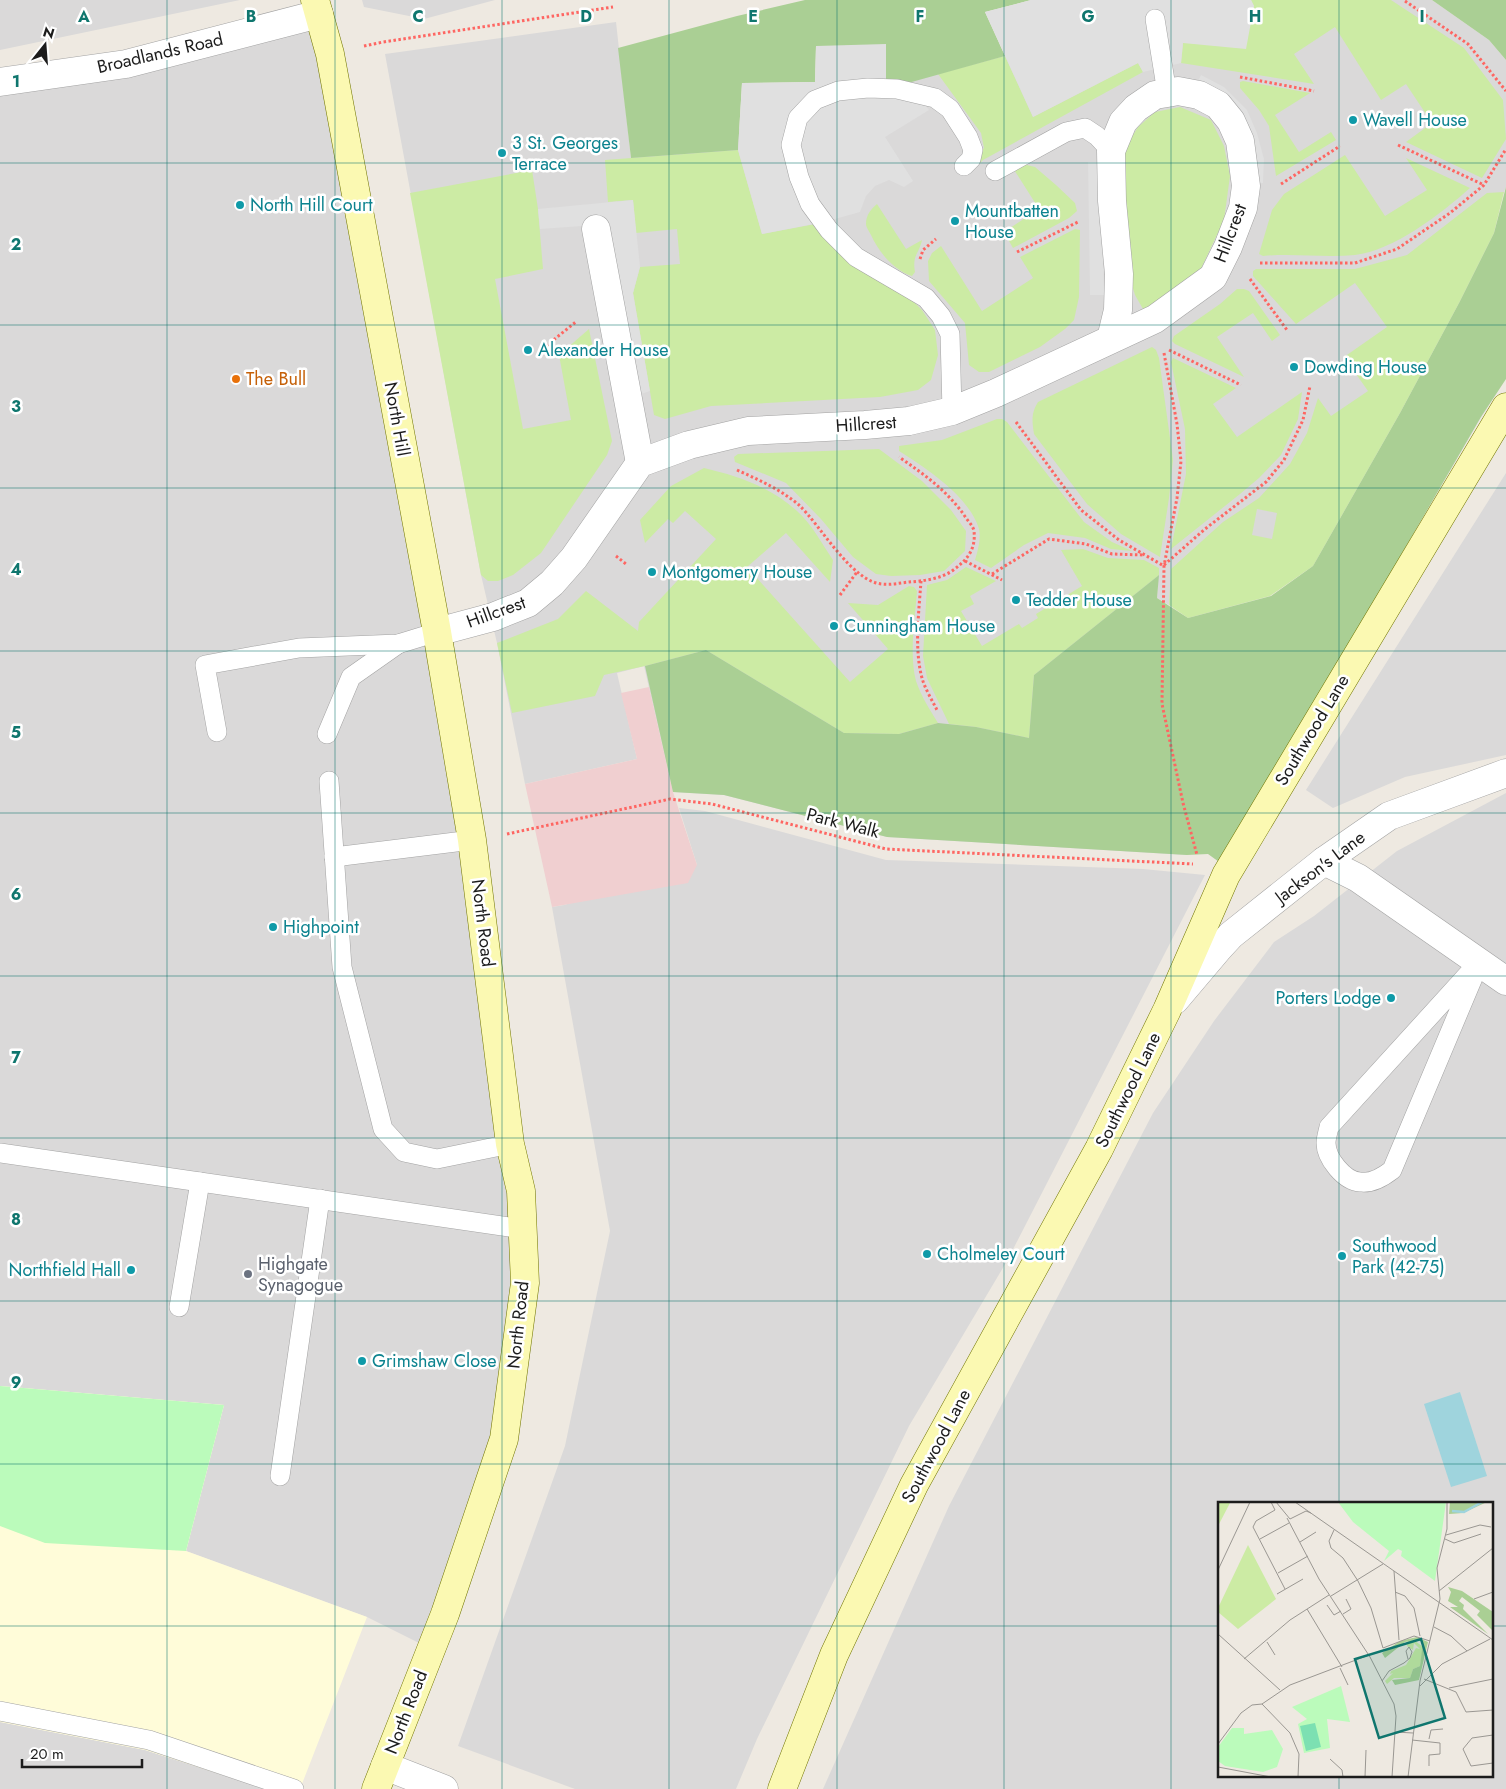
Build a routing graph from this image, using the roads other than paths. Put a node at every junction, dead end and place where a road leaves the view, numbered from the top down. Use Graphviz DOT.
graph roads {
  1 [pos="317,7"];
  2 [pos="1155,20"];
  3 [pos="0,82"];
  4 [pos="1166,93"];
  5 [pos="1111,151"];
  6 [pos="964,166"];
  7 [pos="995,171"];
  8 [pos="596,229"];
  9 [pos="1111,339"];
  10 [pos="1506,407"];
  11 [pos="952,411"];
  12 [pos="640,463"];
  13 [pos="437,632"];
  14 [pos="398,644"];
  15 [pos="217,732"];
  16 [pos="328,734"];
  17 [pos="1506,773"];
  18 [pos="329,781"];
  19 [pos="472,840"];
  20 [pos="334,857"];
  21 [pos="1324,861"];
  22 [pos="1480,961"];
  23 [pos="1506,981"];
  24 [pos="1167,1010"];
  25 [pos="510,1144"];
  26 [pos="0,1153"];
  27 [pos="200,1182"];
  28 [pos="320,1199"];
  29 [pos="523,1229"];
  30 [pos="179,1307"];
  31 [pos="280,1476"];
  32 [pos="0,1711"];
  33 [pos="381,1778"];
  34 [pos="294,1789"];
  35 [pos="444,1789"];
  36 [pos="782,1789"];
  1 -- 3 [label="street, Broadlands Road"];
  1 -- 13 [label="main road, North Hill"];
  2 -- 4 [label="lane"];
  4 -- 5 [label="street, Hillcrest"];
  4 -- 9 [label="street, Hillcrest"];
  5 -- 7 [label="lane"];
  5 -- 9 [label="street, Hillcrest"];
  6 -- 11 [label="lane"];
  8 -- 12 [label="street"];
  9 -- 11 [label="street, Hillcrest"];
  10 -- 24 [label="main road, Southwood Lane"];
  11 -- 12 [label="street, Hillcrest"];
  12 -- 13 [label="street, Hillcrest"];
  13 -- 14 [label="lane"];
  13 -- 19 [label="main road, North Hill"];
  14 -- 15 [label="lane"];
  14 -- 16 [label="lane"];
  17 -- 21 [label="street, Jackson's Lane"];
  18 -- 20 [label="lane"];
  19 -- 20 [label="lane"];
  19 -- 25 [label="main road, North Road"];
  20 -- 25 [label="lane"];
  21 -- 22 [label="street"];
  21 -- 24 [label="street, Jackson's Lane"];
  22 -- 22 [label="lane"];
  22 -- 23 [label="street"];
  24 -- 36 [label="main road, Southwood Lane"];
  25 -- 29 [label="main road, North Road"];
  26 -- 27 [label="lane"];
  27 -- 28 [label="lane"];
  27 -- 30 [label="lane"];
  28 -- 29 [label="lane"];
  28 -- 31 [label="lane"];
  29 -- 33 [label="main road, North Road"];
  32 -- 34 [label="lane"];
  33 -- 35 [label="street"];
}
